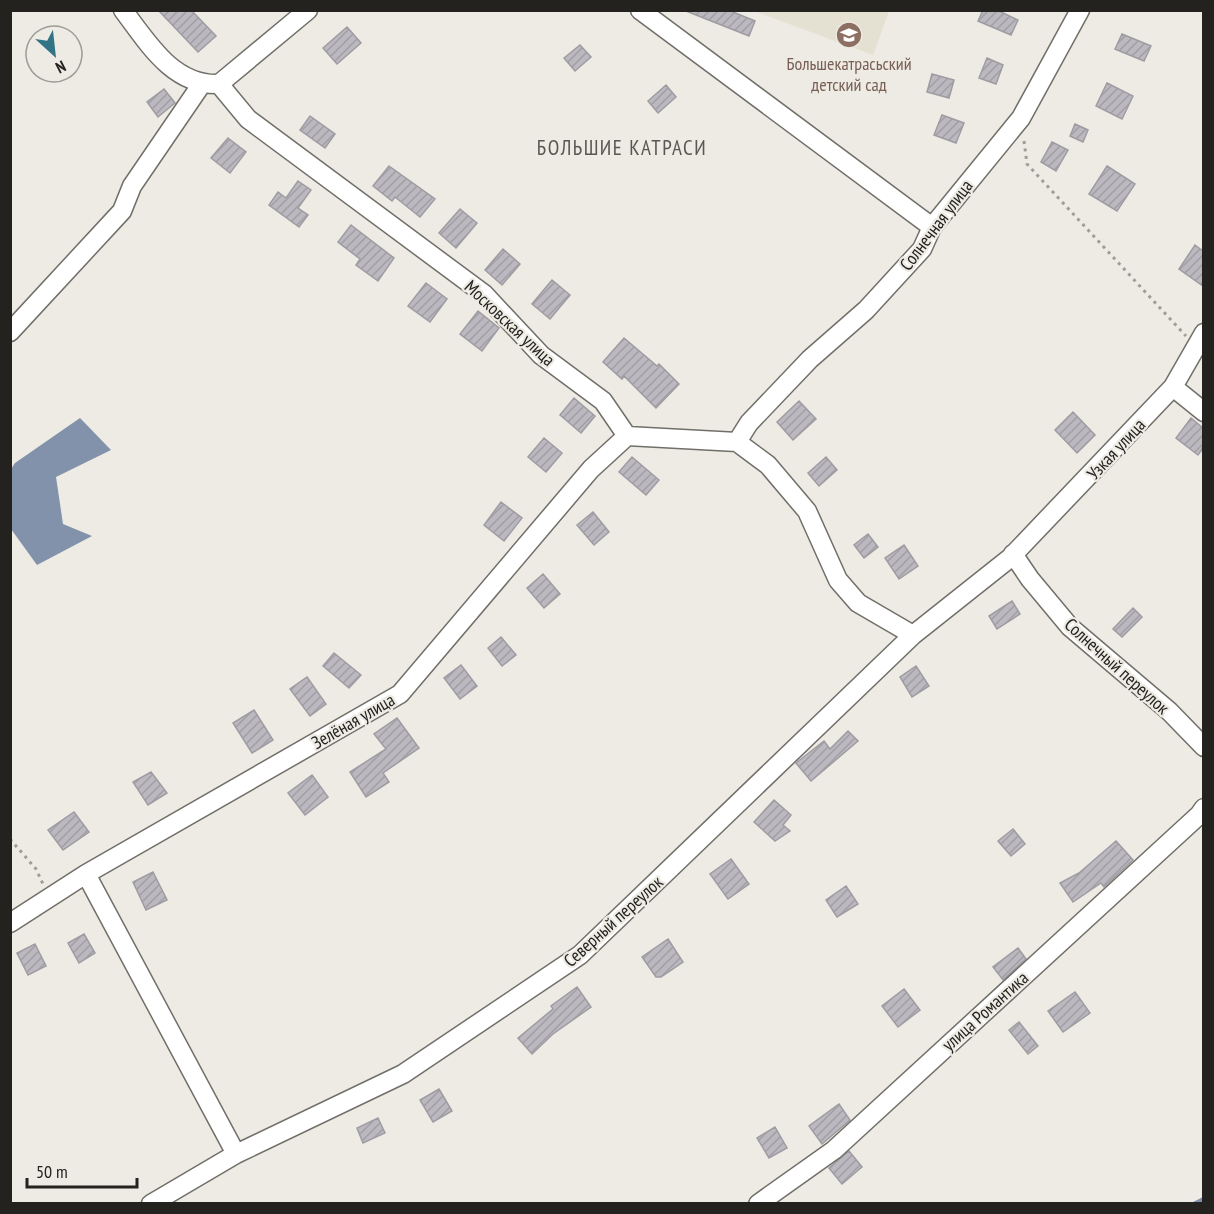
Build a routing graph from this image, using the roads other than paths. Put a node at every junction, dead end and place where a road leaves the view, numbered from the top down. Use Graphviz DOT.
graph roads {
  1 [pos="123,10"];
  2 [pos="308,10"];
  3 [pos="640,10"];
  4 [pos="1080,10"];
  5 [pos="210,84"];
  6 [pos="932,227"];
  7 [pos="10,332"];
  8 [pos="1200,340"];
  9 [pos="1173,387"];
  10 [pos="1203,412"];
  11 [pos="627,436"];
  12 [pos="737,442"];
  13 [pos="1013,554"];
  14 [pos="985,576"];
  15 [pos="1030,579"];
  16 [pos="913,634"];
  17 [pos="1203,747"];
  18 [pos="1203,808"];
  19 [pos="86,874"];
  20 [pos="10,923"];
  21 [pos="236,1154"];
  22 [pos="151,1203"];
  23 [pos="758,1203"];
  1 -- 5 [label="street, Московская улица"];
  2 -- 5 [label="street"];
  3 -- 6 [label="street"];
  4 -- 6 [label="street, Солнечная улица"];
  5 -- 7 [label="street"];
  5 -- 11 [label="street, Московская улица"];
  6 -- 12 [label="street, Солнечная улица"];
  8 -- 9 [label="street, Узкая улица"];
  9 -- 10 [label="street"];
  9 -- 13 [label="street, Узкая улица"];
  11 -- 12 [label="street"];
  11 -- 19 [label="street, Зелёная улица"];
  12 -- 16 [label="street"];
  13 -- 14 [label="street, Северный переулок"];
  13 -- 15 [label="street, Солнечный переулок"];
  14 -- 15 [label="street"];
  14 -- 16 [label="street, Северный переулок"];
  15 -- 17 [label="street, Солнечный переулок"];
  16 -- 21 [label="street, Северный переулок"];
  18 -- 23 [label="street, улица Романтика"];
  19 -- 20 [label="street, Зелёная улица"];
  19 -- 21 [label="street"];
  21 -- 22 [label="street, Северный переулок"];
}
